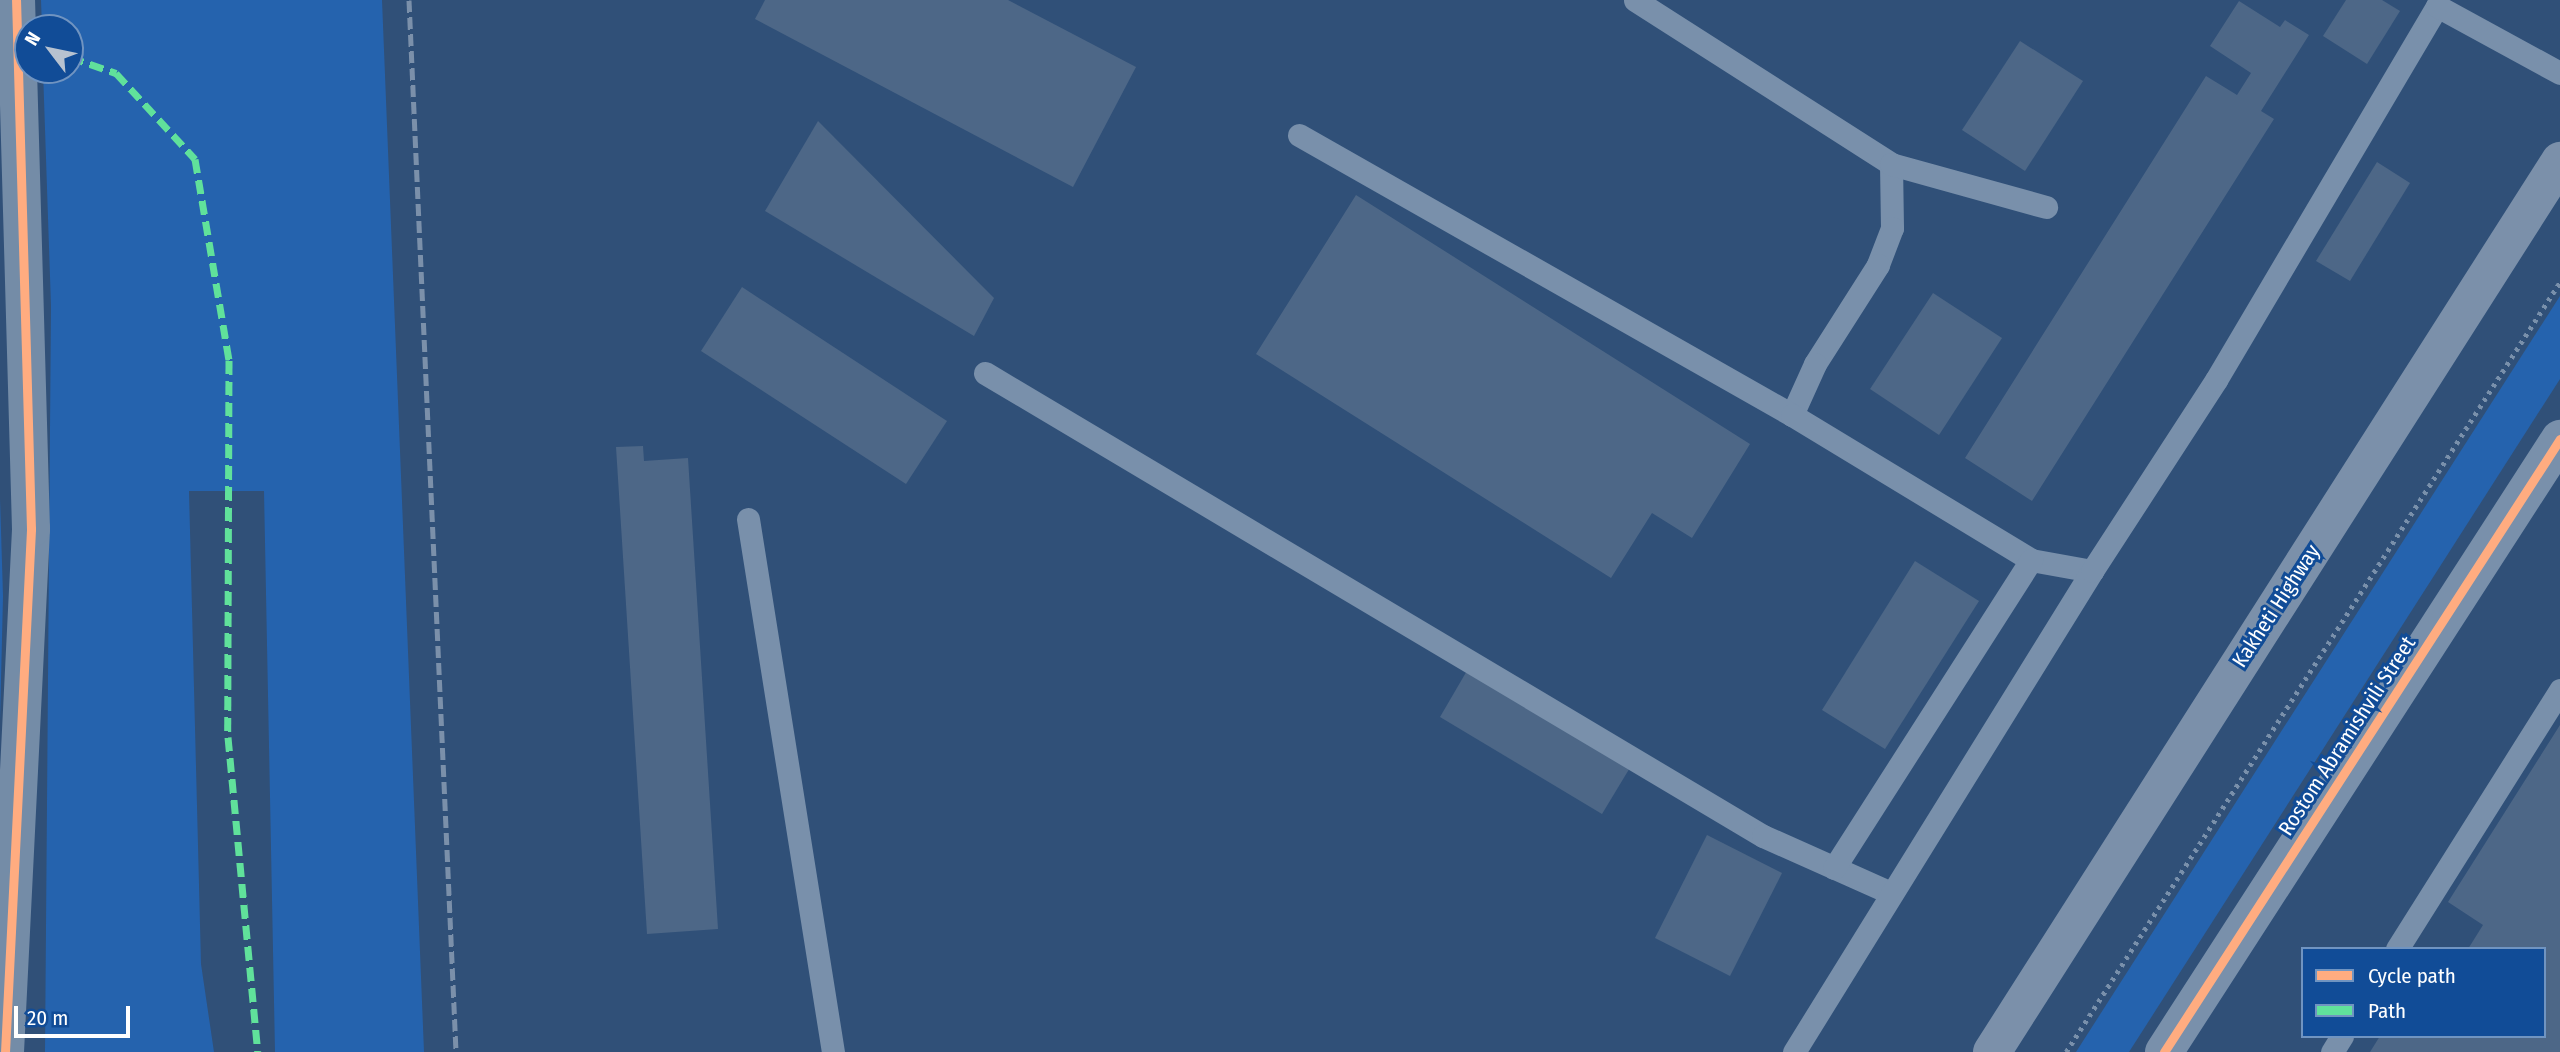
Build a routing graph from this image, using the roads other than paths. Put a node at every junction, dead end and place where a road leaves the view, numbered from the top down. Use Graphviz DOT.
graph roads {
  1 [pos="16,0"];
  2 [pos="1635,0"];
  3 [pos="2434,2"];
  4 [pos="2560,73"];
  5 [pos="1299,135"];
  6 [pos="2560,161"];
  7 [pos="1891,164"];
  8 [pos="2046,207"];
  9 [pos="985,373"];
  10 [pos="1792,415"];
  11 [pos="2560,439"];
  12 [pos="748,519"];
  13 [pos="2031,560"];
  14 [pos="2092,571"];
  15 [pos="2560,690"];
  16 [pos="1834,868"];
  17 [pos="1891,893"];
  18 [pos="2398,947"];
  19 [pos="5,1052"];
  20 [pos="833,1052"];
  21 [pos="1794,1052"];
  22 [pos="1992,1052"];
  23 [pos="2164,1052"];
  1 -- 19 [label="street"];
  2 -- 7 [label="lane"];
  3 -- 4 [label="lane"];
  3 -- 14 [label="lane"];
  5 -- 10 [label="lane"];
  6 -- 22 [label="highway, Kakheti Highway"];
  7 -- 8 [label="lane"];
  7 -- 10 [label="lane"];
  9 -- 16 [label="lane"];
  10 -- 13 [label="lane"];
  11 -- 23 [label="street, Rostom Abramishvili Street"];
  12 -- 20 [label="lane"];
  13 -- 14 [label="lane"];
  13 -- 16 [label="lane"];
  14 -- 17 [label="lane"];
  15 -- 18 [label="lane"];
  16 -- 17 [label="lane"];
  17 -- 21 [label="lane"];
}
